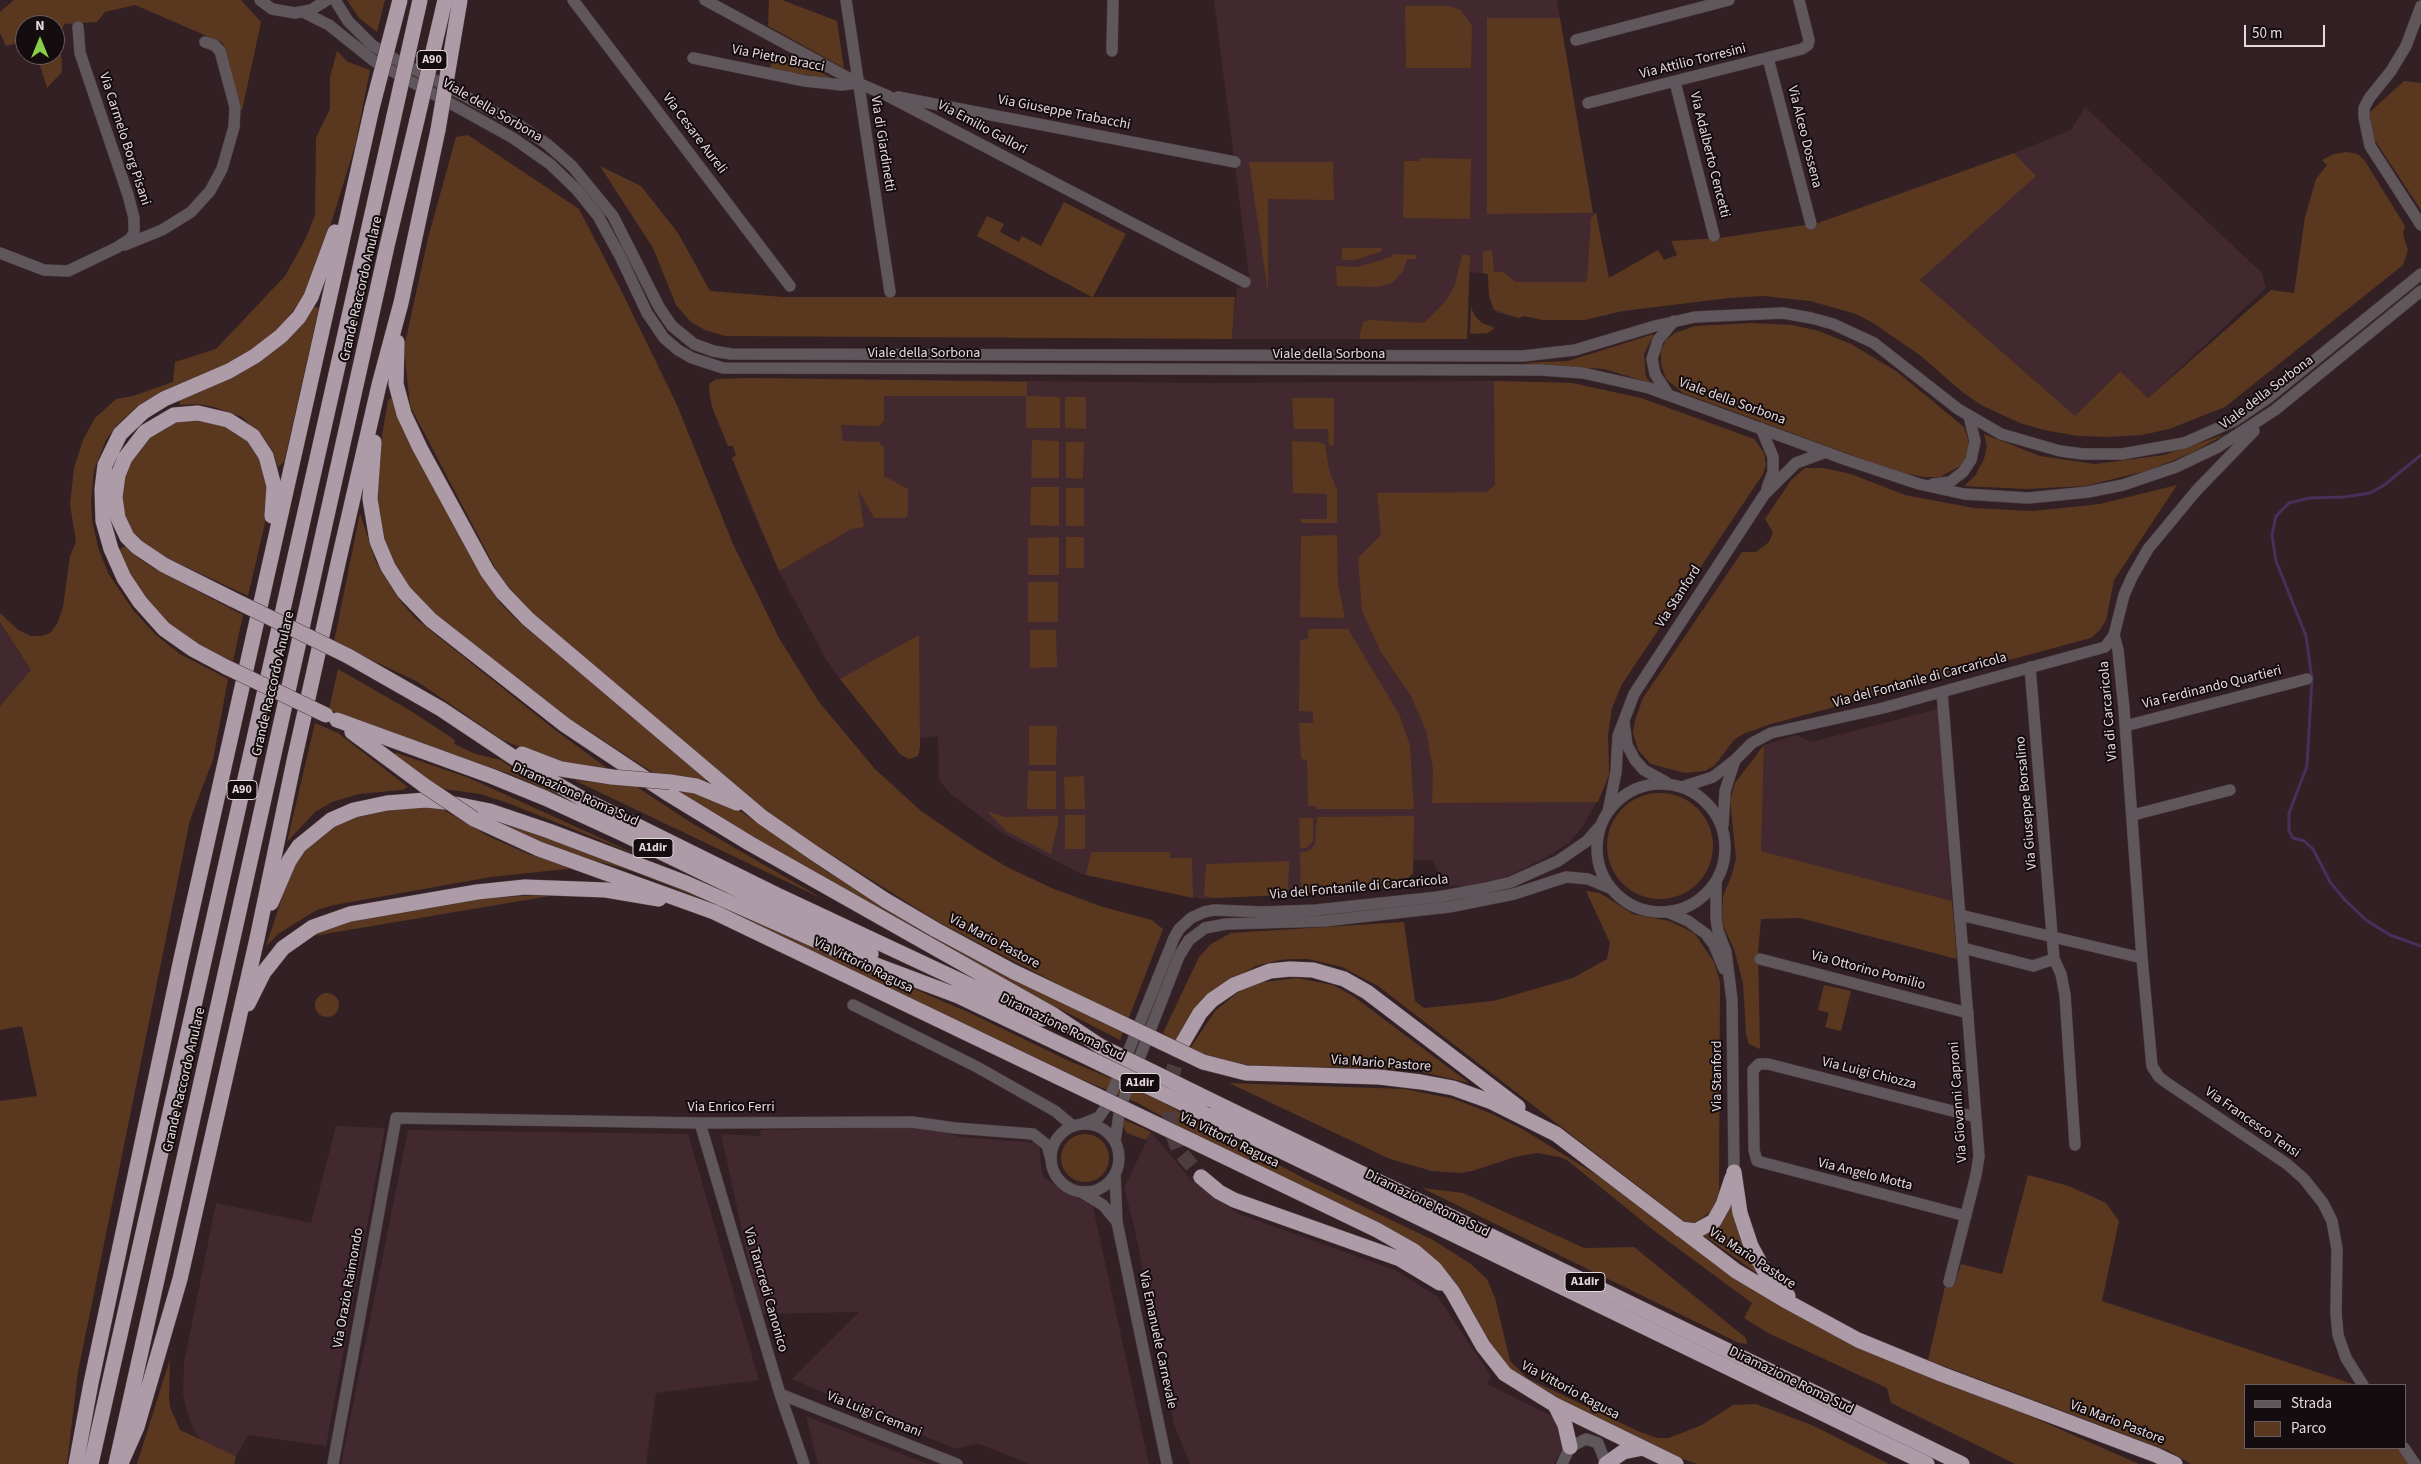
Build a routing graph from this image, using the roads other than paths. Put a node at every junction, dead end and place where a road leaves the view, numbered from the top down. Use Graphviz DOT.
graph roads {
  1 [pos="260,0"];
  2 [pos="327,0"];
  3 [pos="335,0"];
  4 [pos="400,0"];
  5 [pos="420,0"];
  6 [pos="445,0"];
  7 [pos="460,0"];
  8 [pos="573,0"];
  9 [pos="705,0"];
  10 [pos="846,0"];
  11 [pos="1113,0"];
  12 [pos="1729,0"];
  13 [pos="1799,0"];
  14 [pos="2421,6"];
  15 [pos="303,12"];
  16 [pos="78,27"];
  17 [pos="1576,40"];
  18 [pos="205,42"];
  19 [pos="1112,51"];
  20 [pos="693,58"];
  21 [pos="1768,58"];
  22 [pos="1675,82"];
  23 [pos="858,83"];
  24 [pos="886,95"];
  25 [pos="1588,103"];
  26 [pos="1235,162"];
  27 [pos="349,207"];
  28 [pos="1811,224"];
  29 [pos="2420,226"];
  30 [pos="1714,236"];
  31 [pos="116,248"];
  32 [pos="0,253"];
  33 [pos="2421,266"];
  34 [pos="2419,276"];
  35 [pos="1245,282"];
  36 [pos="790,286"];
  37 [pos="2421,291"];
  38 [pos="890,292"];
  39 [pos="401,303"];
  40 [pos="1674,321"];
  41 [pos="379,385"];
  42 [pos="1668,394"];
  43 [pos="2275,410"];
  44 [pos="1969,416"];
  45 [pos="1761,428"];
  46 [pos="1826,452"];
  47 [pos="1919,484"];
  48 [pos="1764,495"];
  49 [pos="264,586"];
  50 [pos="2114,635"];
  51 [pos="2030,667"];
  52 [pos="2306,679"];
  53 [pos="1942,692"];
  54 [pos="442,709"];
  55 [pos="331,718"];
  56 [pos="1623,718"];
  57 [pos="2125,726"];
  58 [pos="1735,760"];
  59 [pos="1668,783"];
  60 [pos="1682,787"];
  61 [pos="2230,790"];
  62 [pos="1608,812"];
  63 [pos="2133,815"];
  64 [pos="762,817"];
  65 [pos="1602,825"];
  66 [pos="1722,832"];
  67 [pos="1716,881"];
  68 [pos="1612,888"];
  69 [pos="714,912"];
  70 [pos="1670,913"];
  71 [pos="1960,915"];
  72 [pos="258,934"];
  73 [pos="2053,936"];
  74 [pos="1963,948"];
  75 [pos="2142,958"];
  76 [pos="1760,959"];
  77 [pos="2054,959"];
  78 [pos="1729,980"];
  79 [pos="961,997"];
  80 [pos="853,1005"];
  81 [pos="1968,1013"];
  82 [pos="233,1044"];
  83 [pos="1182,1044"];
  84 [pos="1100,1046"];
  85 [pos="2152,1066"];
  86 [pos="1976,1117"];
  87 [pos="396,1118"];
  88 [pos="700,1123"];
  89 [pos="1077,1125"];
  90 [pos="1556,1134"];
  91 [pos="1115,1141"];
  92 [pos="2075,1145"];
  93 [pos="1051,1159"];
  94 [pos="1757,1161"];
  95 [pos="1734,1172"];
  96 [pos="1115,1174"];
  97 [pos="1201,1177"];
  98 [pos="1081,1192"];
  99 [pos="1966,1216"];
  100 [pos="1668,1220"];
  101 [pos="1117,1222"];
  102 [pos="1949,1282"];
  103 [pos="1452,1291"];
  104 [pos="1810,1314"];
  105 [pos="2362,1384"];
  106 [pos="780,1394"];
  107 [pos="1555,1405"];
  108 [pos="2098,1433"];
  109 [pos="1570,1446"];
  110 [pos="1643,1448"];
  111 [pos="2405,1449"];
  112 [pos="76,1464"];
  113 [pos="91,1464"];
  114 [pos="116,1464"];
  115 [pos="120,1464"];
  116 [pos="333,1464"];
  117 [pos="804,1464"];
  118 [pos="957,1464"];
  119 [pos="1167,1464"];
  120 [pos="1562,1464"];
  121 [pos="1606,1464"];
  122 [pos="1676,1464"];
  123 [pos="1927,1464"];
  124 [pos="1962,1464"];
  125 [pos="2148,1464"];
  126 [pos="2175,1464"];
  127 [pos="2415,1464"];
  1 -- 15 [label="street"];
  2 -- 15 [label="street"];
  3 -- 40 [label="street, Viale della Sorbona"];
  4 -- 27 [label="highway, bridge"];
  5 -- 113 [label="highway, Grande Raccordo Anulare / A90, bridge"];
  6 -- 114 [label="highway, Grande Raccordo Anulare / A90, bridge"];
  7 -- 39 [label="highway, bridge"];
  8 -- 36 [label="street, Via Cesare Aureli"];
  9 -- 23 [label="street, Via Emilio Gallori"];
  10 -- 23 [label="street, Via di Giardinetti"];
  11 -- 19 [label="street"];
  12 -- 17 [label="street"];
  13 -- 21 [label="street, Via Attilio Torresini"];
  14 -- 29 [label="street"];
  15 -- 42 [label="street, Viale della Sorbona"];
  16 -- 31 [label="street, Via Carmelo Borg Pisani"];
  18 -- 31 [label="street"];
  20 -- 23 [label="street, Via Pietro Bracci"];
  21 -- 22 [label="street, Via Attilio Torresini"];
  21 -- 28 [label="street, Via Alceo Dossena"];
  22 -- 25 [label="street, Via Attilio Torresini"];
  22 -- 30 [label="street, Via Adalberto Cencetti"];
  23 -- 24 [label="street, Via Emilio Gallori"];
  23 -- 38 [label="street, Via di Giardinetti"];
  24 -- 26 [label="street, Via Giuseppe Trabacchi"];
  24 -- 35 [label="street, Via Emilio Gallori"];
  27 -- 49 [label="highway"];
  27 -- 55 [label="highway, bridge"];
  31 -- 32 [label="street, Via Carmelo Borg Pisani"];
  33 -- 34 [label="street"];
  34 -- 44 [label="street, Viale della Sorbona"];
  37 -- 43 [label="street, Viale della Sorbona"];
  39 -- 41 [label="highway"];
  39 -- 64 [label="highway"];
  40 -- 42 [label="street"];
  40 -- 44 [label="street, Viale della Sorbona"];
  41 -- 72 [label="highway"];
  41 -- 84 [label="highway"];
  42 -- 45 [label="street, Viale della Sorbona"];
  43 -- 47 [label="street, Viale della Sorbona"];
  43 -- 50 [label="street, Via di Carcaricola"];
  44 -- 47 [label="street"];
  45 -- 46 [label="street, Viale della Sorbona"];
  45 -- 48 [label="street, Via Stanford"];
  46 -- 47 [label="street, Viale della Sorbona"];
  46 -- 48 [label="street, Via Stanford"];
  48 -- 56 [label="street, Via Stanford"];
  49 -- 54 [label="highway, A1dir, bridge"];
  49 -- 112 [label="highway"];
  50 -- 51 [label="street, Via del Fontanile di Carcaricola"];
  50 -- 57 [label="street, Via di Carcaricola"];
  51 -- 53 [label="street, Via del Fontanile di Carcaricola"];
  51 -- 73 [label="street, Via Giuseppe Borsalino"];
  52 -- 57 [label="street, Via Ferdinando Quartieri"];
  53 -- 58 [label="street, Via del Fontanile di Carcaricola"];
  53 -- 71 [label="street"];
  54 -- 64 [label="highway, bridge"];
  54 -- 84 [label="highway, A1dir"];
  55 -- 69 [label="highway, bridge"];
  55 -- 79 [label="highway, Diramazione Roma Sud / A1dir"];
  56 -- 59 [label="street"];
  56 -- 62 [label="street, Via Stanford"];
  57 -- 63 [label="street, Via di Carcaricola"];
  58 -- 60 [label="street, Via del Fontanile di Carcaricola"];
  58 -- 66 [label="street, Via del Fontanile di Carcaricola"];
  59 -- 60 [label="street"];
  59 -- 62 [label="street"];
  60 -- 66 [label="street"];
  61 -- 63 [label="street"];
  62 -- 65 [label="street"];
  63 -- 75 [label="street, Via di Carcaricola"];
  64 -- 90 [label="highway, Via Mario Pastore, bridge"];
  65 -- 68 [label="street"];
  65 -- 89 [label="street, Via del Fontanile di Carcaricola"];
  66 -- 67 [label="street"];
  67 -- 70 [label="street"];
  67 -- 78 [label="street, Via Stanford"];
  68 -- 70 [label="street"];
  68 -- 91 [label="street, Via del Fontanile di Carcaricola"];
  69 -- 82 [label="highway"];
  69 -- 103 [label="highway, Via Vittorio Ragusa, bridge"];
  70 -- 78 [label="street, Via Stanford"];
  71 -- 73 [label="street"];
  71 -- 74 [label="street, Via Giovanni Caproni"];
  72 -- 79 [label="highway"];
  72 -- 82 [label="highway"];
  73 -- 75 [label="street"];
  73 -- 77 [label="street, Via Giuseppe Borsalino"];
  74 -- 77 [label="street"];
  74 -- 81 [label="street, Via Giovanni Caproni"];
  75 -- 85 [label="street, Via di Carcaricola"];
  76 -- 81 [label="street, Via Ottorino Pomilio"];
  77 -- 92 [label="street"];
  78 -- 95 [label="street, Via Stanford"];
  79 -- 123 [label="highway, Diramazione Roma Sud / A1dir, bridge"];
  80 -- 89 [label="street"];
  81 -- 86 [label="street, Via Giovanni Caproni"];
  82 -- 115 [label="highway"];
  83 -- 90 [label="highway"];
  84 -- 124 [label="highway, Diramazione Roma Sud / A1dir, bridge"];
  85 -- 105 [label="street, Via Francesco Tensi"];
  86 -- 94 [label="street, Via Luigi Chiozza"];
  86 -- 99 [label="street, Via Giovanni Caproni"];
  87 -- 88 [label="street, Via Enrico Ferri"];
  87 -- 116 [label="street, Via Orazio Raimondo"];
  88 -- 93 [label="street, Via Enrico Ferri"];
  88 -- 106 [label="street, Via Tancredi Canonico"];
  89 -- 91 [label="street"];
  89 -- 93 [label="street"];
  90 -- 100 [label="highway, Via Mario Pastore"];
  91 -- 96 [label="street"];
  93 -- 98 [label="street"];
  94 -- 99 [label="street, Via Angelo Motta"];
  95 -- 100 [label="highway"];
  95 -- 104 [label="highway"];
  96 -- 98 [label="street"];
  96 -- 101 [label="street, Via Emanuele Carnevale"];
  97 -- 103 [label="highway"];
  98 -- 101 [label="street"];
  99 -- 102 [label="street, Via Giovanni Caproni"];
  100 -- 104 [label="highway, Via Mario Pastore"];
  101 -- 119 [label="street, Via Emanuele Carnevale"];
  103 -- 107 [label="highway, Via Vittorio Ragusa"];
  104 -- 108 [label="highway, Via Mario Pastore"];
  106 -- 117 [label="street, Via Tancredi Canonico"];
  106 -- 118 [label="street, Via Luigi Cremani"];
  107 -- 109 [label="highway"];
  107 -- 110 [label="highway, Via Vittorio Ragusa"];
  108 -- 125 [label="highway"];
  108 -- 126 [label="highway, Via Mario Pastore"];
  109 -- 120 [label="street"];
  109 -- 121 [label="street"];
  110 -- 121 [label="highway"];
  110 -- 122 [label="highway, Via Vittorio Ragusa"];
  111 -- 127 [label="street"];
}
